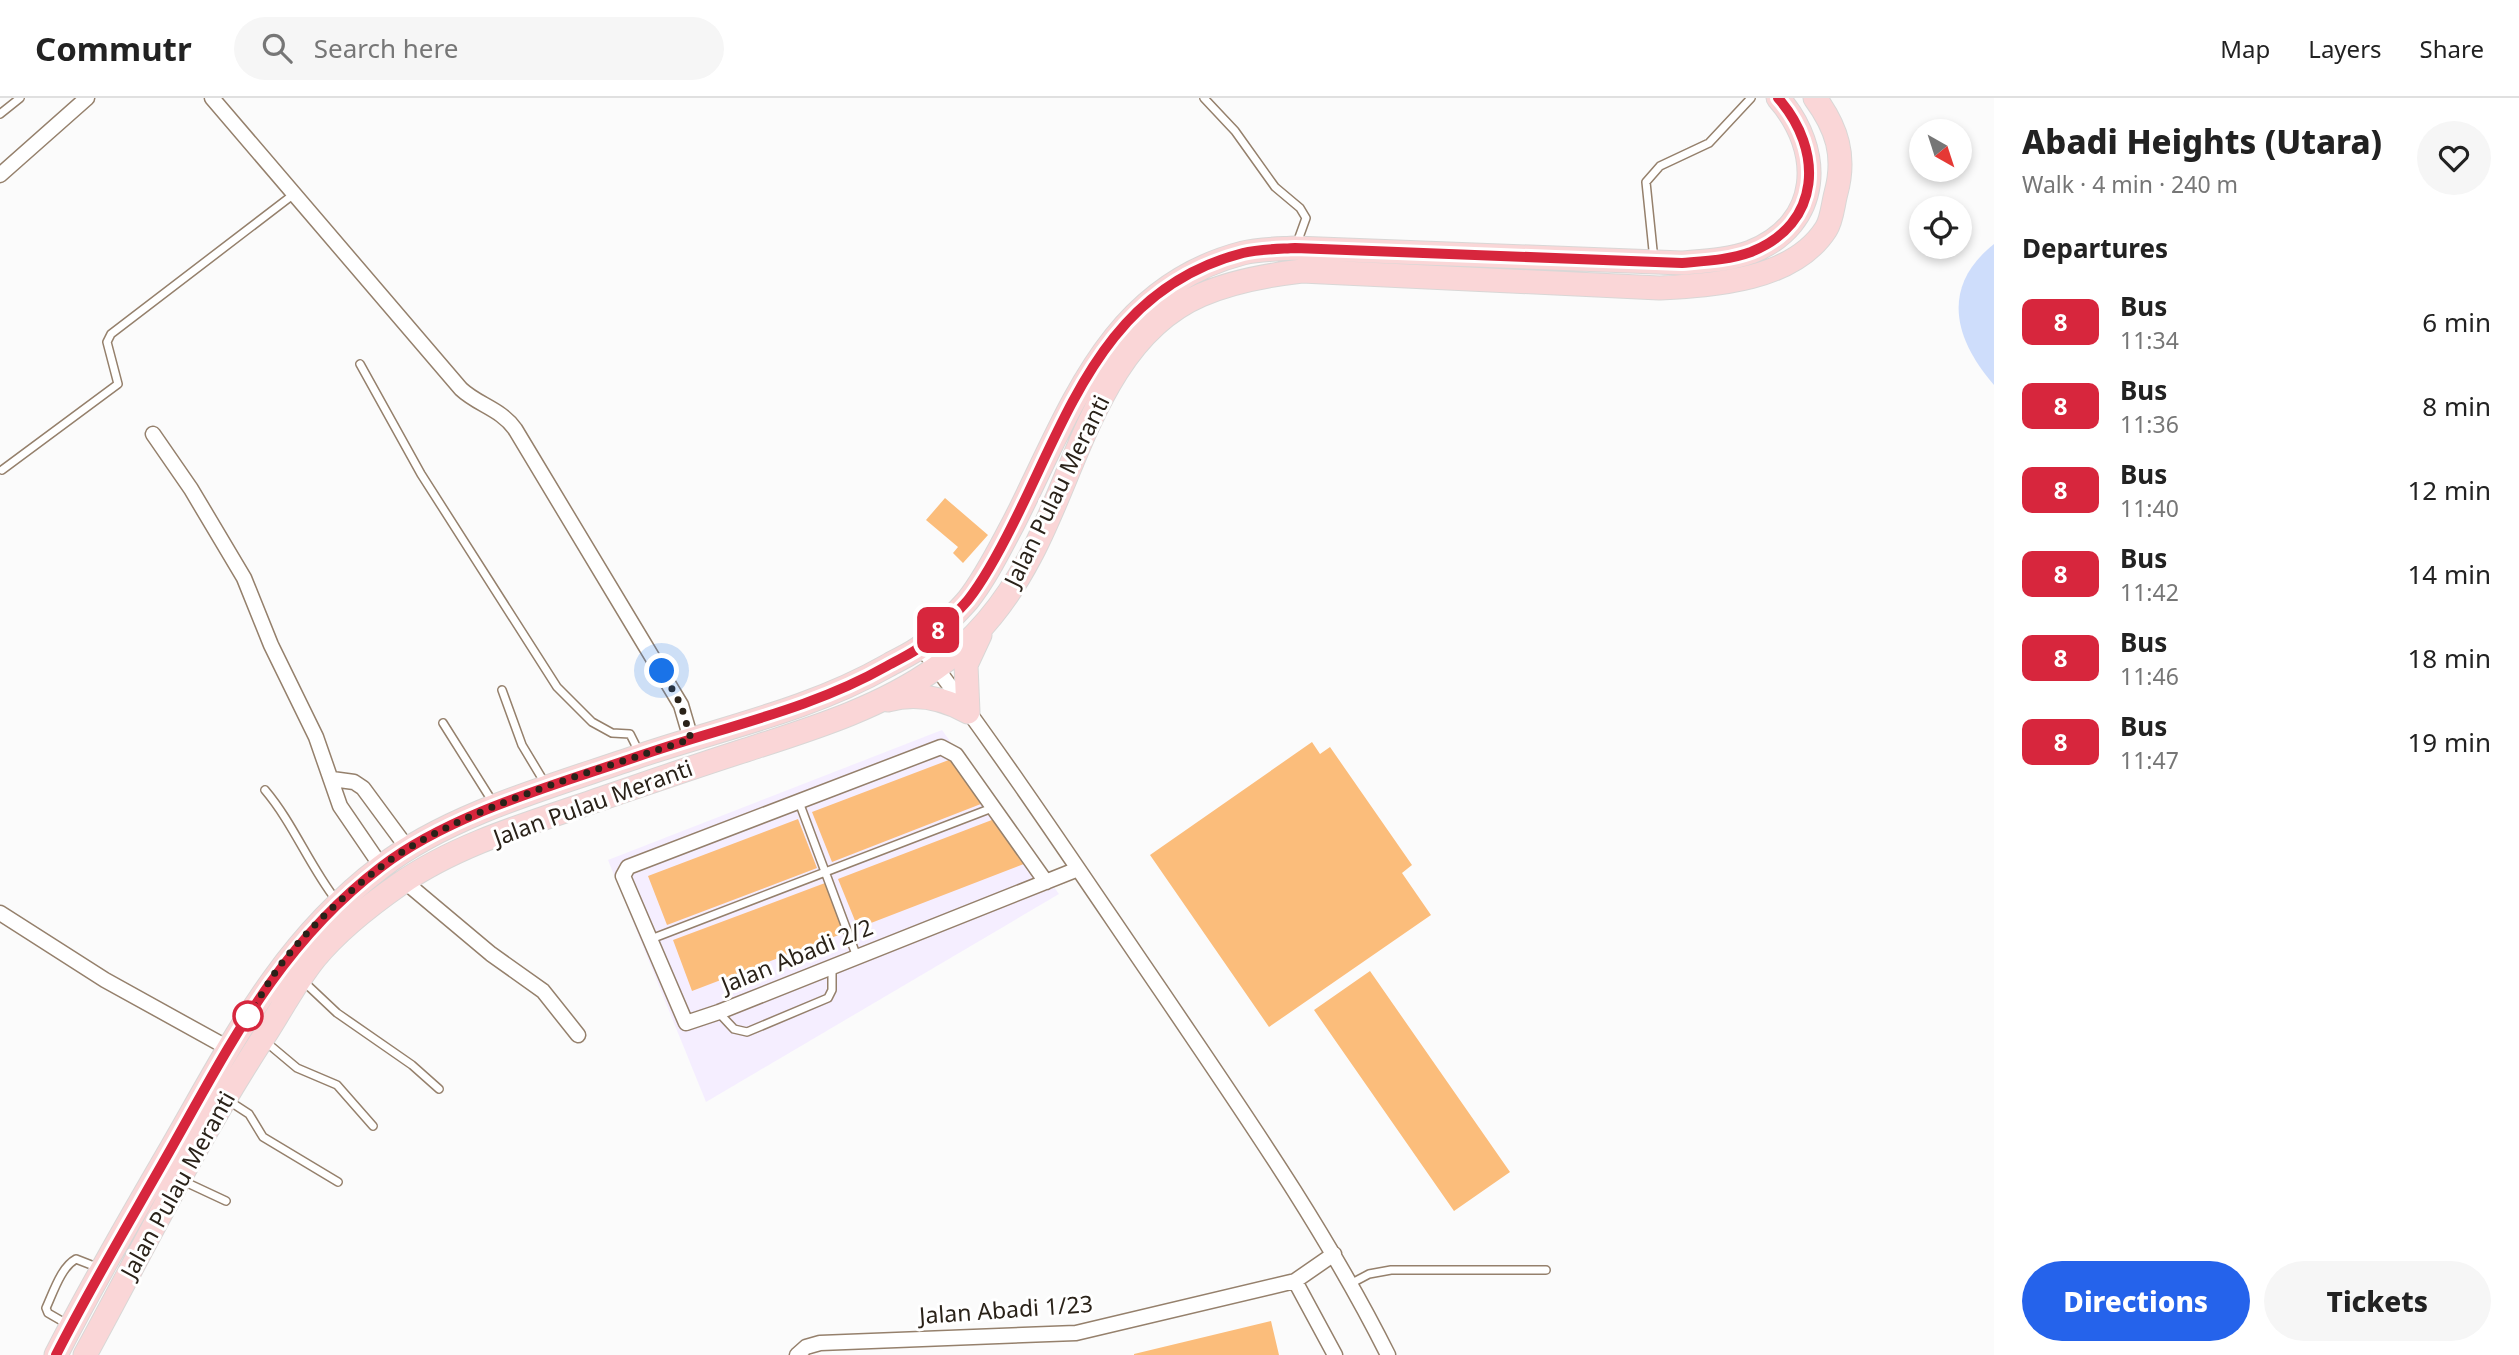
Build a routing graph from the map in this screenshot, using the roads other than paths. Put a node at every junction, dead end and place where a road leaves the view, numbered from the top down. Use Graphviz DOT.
graph roads {
  1 [pos="20,98"];
  2 [pos="87,98"];
  3 [pos="212,98"];
  4 [pos="1204,98"];
  5 [pos="1751,98"];
  6 [pos="1778,98"];
  7 [pos="1815,98"];
  8 [pos="0,114"];
  9 [pos="0,175"];
  10 [pos="294,194"];
  11 [pos="1295,248"];
  12 [pos="1654,262"];
  13 [pos="360,365"];
  14 [pos="152,434"];
  15 [pos="2,470"];
  16 [pos="988,621"];
  17 [pos="921,647"];
  18 [pos="937,668"];
  19 [pos="502,690"];
  20 [pos="872,704"];
  21 [pos="968,712"];
  22 [pos="443,723"];
  23 [pos="691,739"];
  24 [pos="640,756"];
  25 [pos="332,779"];
  26 [pos="549,788"];
  27 [pos="265,790"];
  28 [pos="799,801"];
  29 [pos="497,807"];
  30 [pos="993,807"];
  31 [pos="408,849"];
  32 [pos="381,866"];
  33 [pos="1078,869"];
  34 [pos="825,872"];
  35 [pos="404,881"];
  36 [pos="1046,882"];
  37 [pos="338,903"];
  38 [pos="0,913"];
  39 [pos="650,940"];
  40 [pos="857,957"];
  41 [pos="832,967"];
  42 [pos="301,979"];
  43 [pos="719,1012"];
  44 [pos="578,1035"];
  45 [pos="262,1039"];
  46 [pos="228,1048"];
  47 [pos="439,1089"];
  48 [pos="225,1099"];
  49 [pos="373,1126"];
  50 [pos="181,1180"];
  51 [pos="338,1182"];
  52 [pos="226,1201"];
  53 [pos="1334,1254"];
  54 [pos="102,1269"];
  55 [pos="1546,1270"];
  56 [pos="1296,1281"];
  57 [pos="1352,1283"];
  58 [pos="71,1326"];
  59 [pos="805,1352"];
  60 [pos="56,1355"];
  61 [pos="85,1355"];
  62 [pos="1335,1355"];
  63 [pos="1388,1355"];
  1 -- 8 [label="lane"];
  2 -- 9 [label="street"];
  3 -- 10 [label="street"];
  4 -- 11 [label="lane"];
  5 -- 12 [label="lane"];
  6 -- 12 [label="main road, Jalan Pulau Meranti"];
  7 -- 16 [label="main road, Jalan Pulau Meranti"];
  10 -- 15 [label="lane"];
  10 -- 23 [label="street"];
  11 -- 12 [label="main road, Jalan Pulau Meranti"];
  11 -- 17 [label="main road, Jalan Pulau Meranti"];
  13 -- 24 [label="lane"];
  14 -- 25 [label="street"];
  16 -- 18 [label="main road, Jalan Pulau Meranti"];
  16 -- 21 [label="main road"];
  17 -- 18 [label="street"];
  17 -- 23 [label="main road, Jalan Pulau Meranti"];
  18 -- 20 [label="main road, Jalan Pulau Meranti"];
  18 -- 21 [label="street"];
  19 -- 26 [label="lane"];
  20 -- 21 [label="main road"];
  20 -- 35 [label="main road, Jalan Pulau Meranti"];
  21 -- 33 [label="street"];
  22 -- 29 [label="lane"];
  23 -- 24 [label="main road, Jalan Pulau Meranti"];
  24 -- 26 [label="main road, Jalan Pulau Meranti"];
  25 -- 31 [label="street"];
  25 -- 32 [label="street"];
  26 -- 29 [label="main road, Jalan Pulau Meranti"];
  27 -- 37 [label="lane"];
  28 -- 30 [label="street"];
  28 -- 34 [label="lane"];
  28 -- 39 [label="street, Jalan Abadi 2/2"];
  29 -- 31 [label="main road, Jalan Pulau Meranti"];
  30 -- 34 [label="lane"];
  30 -- 36 [label="street"];
  31 -- 32 [label="main road, Jalan Pulau Meranti"];
  32 -- 37 [label="main road, Jalan Pulau Meranti"];
  33 -- 36 [label="street, Jalan Abadi 2/2"];
  33 -- 53 [label="street"];
  34 -- 39 [label="lane"];
  34 -- 40 [label="lane"];
  35 -- 42 [label="main road, Jalan Pulau Meranti"];
  35 -- 44 [label="street"];
  36 -- 40 [label="street, Jalan Abadi 2/2"];
  37 -- 46 [label="main road, Jalan Pulau Meranti"];
  38 -- 46 [label="street"];
  39 -- 43 [label="street, Jalan Abadi 2/2"];
  40 -- 41 [label="street, Jalan Abadi 2/2"];
  41 -- 43 [label="street, Jalan Abadi 2/2"];
  41 -- 43 [label="lane"];
  42 -- 45 [label="main road, Jalan Pulau Meranti"];
  42 -- 47 [label="lane"];
  45 -- 48 [label="main road, Jalan Pulau Meranti"];
  45 -- 49 [label="lane"];
  46 -- 54 [label="main road, Jalan Pulau Meranti"];
  48 -- 50 [label="main road, Jalan Pulau Meranti"];
  48 -- 51 [label="lane"];
  50 -- 52 [label="lane"];
  50 -- 61 [label="main road, Jalan Pulau Meranti"];
  53 -- 56 [label="street, Jalan Abadi 1/23"];
  53 -- 57 [label="street"];
  54 -- 58 [label="main road, Jalan Pulau Meranti"];
  54 -- 58 [label="lane"];
  55 -- 57 [label="lane"];
  56 -- 59 [label="street, Jalan Abadi 1/23"];
  56 -- 62 [label="street"];
  57 -- 63 [label="street"];
  58 -- 60 [label="main road, Jalan Pulau Meranti"];
}
